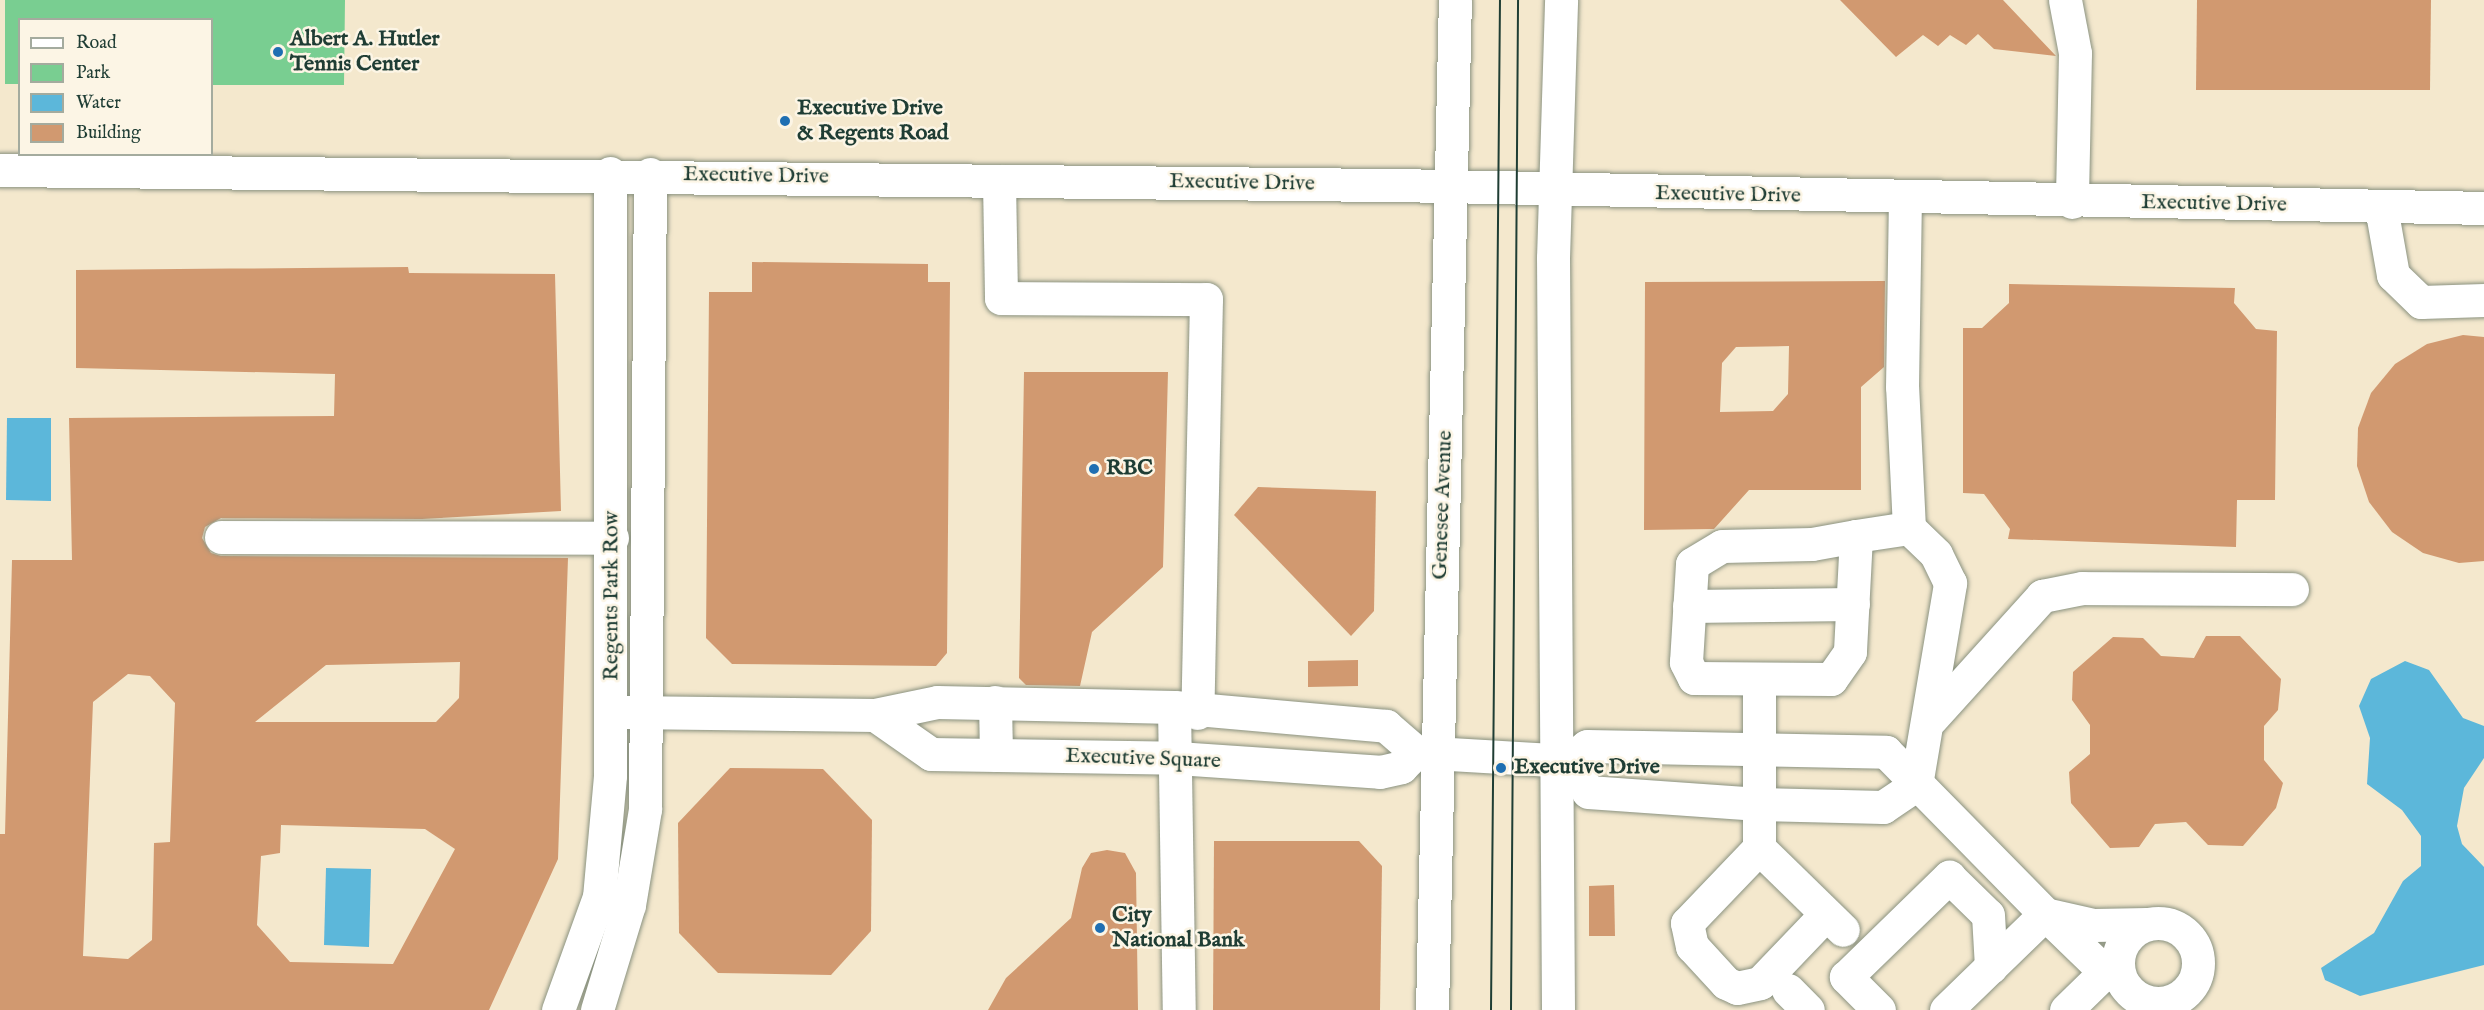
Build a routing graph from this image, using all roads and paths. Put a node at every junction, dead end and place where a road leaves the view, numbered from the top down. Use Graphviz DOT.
graph roads {
  1 [pos="1455,0"];
  2 [pos="1561,0"];
  3 [pos="2065,0"];
  4 [pos="0,170"];
  5 [pos="610,173"];
  6 [pos="650,174"];
  7 [pos="999,181"];
  8 [pos="1453,186"];
  9 [pos="1555,189"];
  10 [pos="1905,199"];
  11 [pos="2072,202"];
  12 [pos="2381,207"];
  13 [pos="2484,208"];
  14 [pos="2484,300"];
  15 [pos="1909,528"];
  16 [pos="1856,536"];
  17 [pos="221,537"];
  18 [pos="612,538"];
  19 [pos="2292,589"];
  20 [pos="1853,604"];
  21 [pos="1689,606"];
  22 [pos="1758,679"];
  23 [pos="995,702"];
  24 [pos="1185,710"];
  25 [pos="612,711"];
  26 [pos="647,712"];
  27 [pos="875,715"];
  28 [pos="1931,719"];
  29 [pos="1760,749"];
  30 [pos="1426,752"];
  31 [pos="996,755"];
  32 [pos="1177,758"];
  33 [pos="1561,761"];
  34 [pos="1916,785"];
  35 [pos="1759,804"];
  36 [pos="1759,848"];
  37 [pos="614,901"];
  38 [pos="2045,914"];
  39 [pos="2147,924"];
  40 [pos="1990,967"];
  41 [pos="2112,974"];
  42 [pos="558,1010"];
  43 [pos="597,1010"];
  44 [pos="1179,1010"];
  45 [pos="1432,1010"];
  46 [pos="1558,1010"];
  47 [pos="1879,1010"];
  48 [pos="1946,1010"];
  49 [pos="2066,1010"];
  1 -- 8 [label="street, Genesee Avenue"];
  2 -- 9 [label="street"];
  3 -- 11 [label="street"];
  4 -- 5 [label="street, Executive Drive"];
  5 -- 6 [label="street, Executive Drive"];
  5 -- 18 [label="street, Regents Park Row"];
  6 -- 7 [label="street, Executive Drive"];
  6 -- 26 [label="street, Regents Park Row"];
  7 -- 8 [label="street, Executive Drive"];
  7 -- 24 [label="street"];
  8 -- 9 [label="street, Executive Drive"];
  8 -- 30 [label="street, Genesee Avenue"];
  9 -- 10 [label="street, Executive Drive"];
  9 -- 33 [label="street"];
  10 -- 11 [label="street, Executive Drive"];
  10 -- 15 [label="street"];
  11 -- 12 [label="street, Executive Drive"];
  12 -- 13 [label="street, Executive Drive"];
  12 -- 14 [label="street"];
  15 -- 16 [label="street"];
  15 -- 28 [label="street"];
  16 -- 20 [label="street"];
  16 -- 21 [label="street"];
  17 -- 18 [label="street"];
  18 -- 25 [label="street, Regents Park Row"];
  19 -- 28 [label="street"];
  20 -- 21 [label="street"];
  20 -- 22 [label="street"];
  21 -- 22 [label="street"];
  22 -- 29 [label="street"];
  23 -- 24 [label="street, Executive Square"];
  23 -- 27 [label="street, Executive Square"];
  23 -- 31 [label="street"];
  24 -- 30 [label="street, Executive Square"];
  24 -- 32 [label="street"];
  25 -- 26 [label="street, Executive Square"];
  25 -- 37 [label="street, Regents Park Row"];
  26 -- 27 [label="street, Executive Square"];
  26 -- 37 [label="street, Regents Park Row"];
  27 -- 31 [label="street, Executive Square"];
  28 -- 34 [label="street"];
  29 -- 33 [label="street"];
  29 -- 34 [label="street"];
  29 -- 35 [label="street"];
  30 -- 32 [label="street, Executive Square"];
  30 -- 33 [label="street"];
  30 -- 45 [label="street, Genesee Avenue"];
  31 -- 32 [label="street, Executive Square"];
  32 -- 44 [label="street"];
  33 -- 35 [label="street"];
  33 -- 46 [label="street"];
  34 -- 35 [label="street"];
  34 -- 38 [label="street"];
  35 -- 36 [label="street"];
  36 -- 36 [label="street"];
  37 -- 42 [label="street, Regents Park Row"];
  37 -- 43 [label="street, Regents Park Row"];
  38 -- 39 [label="street"];
  38 -- 40 [label="street"];
  38 -- 41 [label="street"];
  39 -- 41 [label="street"];
  39 -- 41 [label="street"];
  40 -- 47 [label="street"];
  40 -- 48 [label="street"];
  41 -- 49 [label="street"];
}
